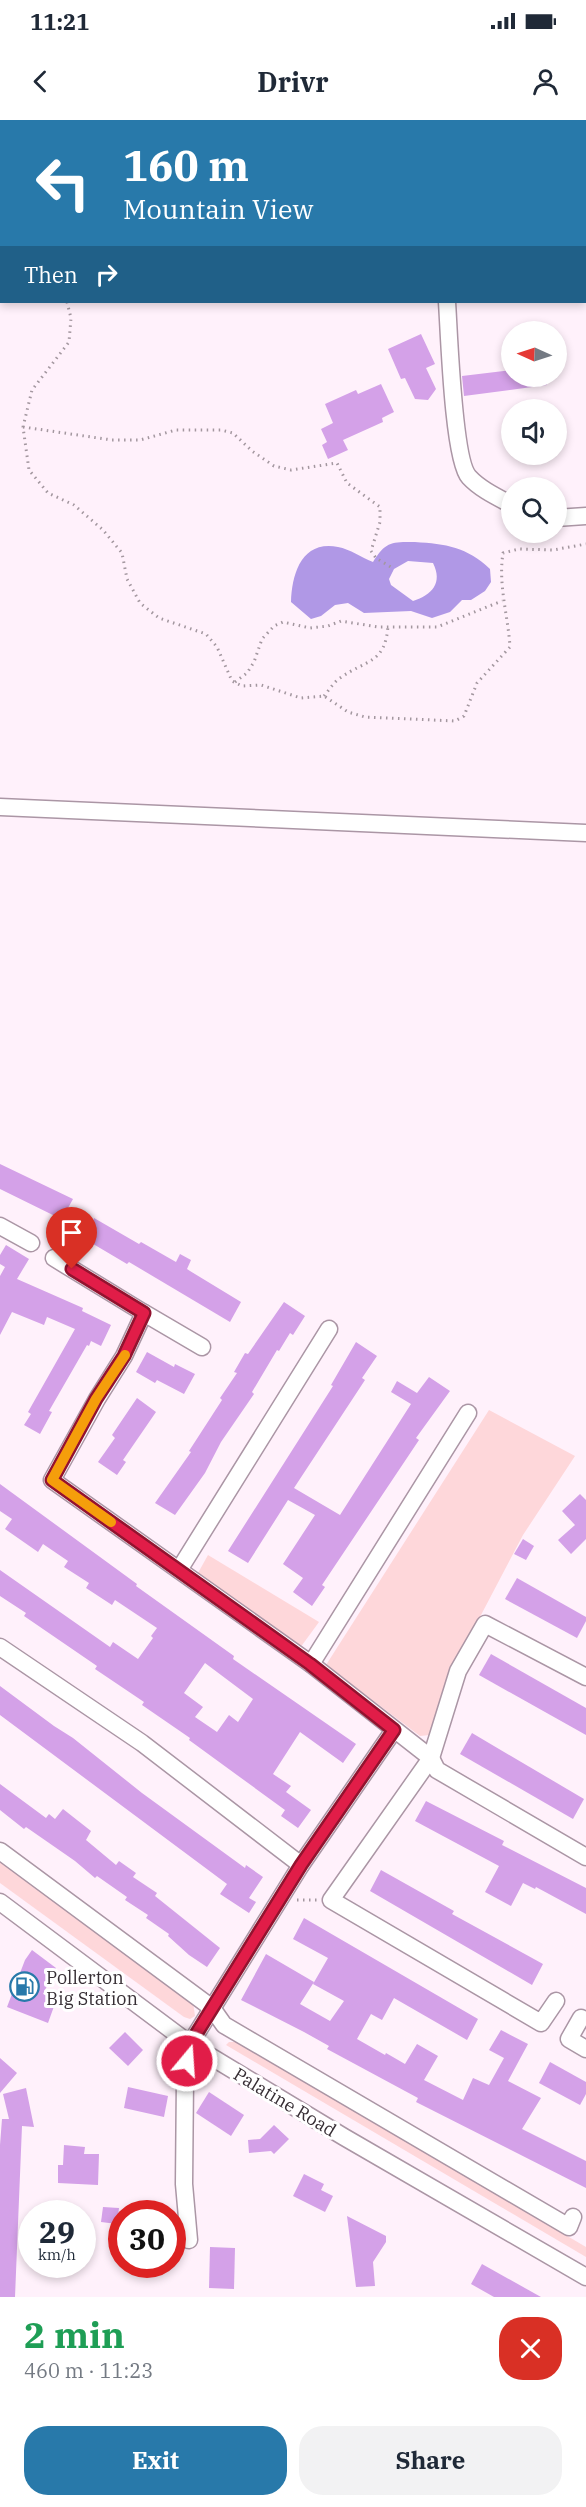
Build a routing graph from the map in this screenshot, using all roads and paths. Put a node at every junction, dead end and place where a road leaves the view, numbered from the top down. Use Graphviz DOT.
graph roads {
  1 [pos="67,303"];
  2 [pos="447,303"];
  3 [pos="23,427"];
  4 [pos="501,500"];
  5 [pos="586,516"];
  6 [pos="567,517"];
  7 [pos="586,544"];
  8 [pos="394,569"];
  9 [pos="503,601"];
  10 [pos="388,626"];
  11 [pos="235,682"];
  12 [pos="324,696"];
  13 [pos="0,807"];
  14 [pos="586,833"];
  15 [pos="0,1226"];
  16 [pos="31,1243"];
  17 [pos="54,1257"];
  18 [pos="144,1313"];
  19 [pos="329,1329"];
  20 [pos="202,1347"];
  21 [pos="468,1413"];
  22 [pos="179,1570"];
  23 [pos="0,1647"];
  24 [pos="310,1664"];
  25 [pos="586,1677"];
  26 [pos="394,1730"];
  27 [pos="431,1758"];
  28 [pos="0,1851"];
  29 [pos="586,1857"];
  30 [pos="301,1865"];
  31 [pos="280,1899"];
  32 [pos="331,1900"];
  33 [pos="0,1902"];
  34 [pos="556,2001"];
  35 [pos="212,2007"];
  36 [pos="581,2019"];
  37 [pos="190,2044"];
  38 [pos="586,2049"];
  39 [pos="573,2217"];
  40 [pos="189,2240"];
  41 [pos="586,2277"];
  1 -- 3 [label="path"];
  2 -- 4 [label="street"];
  3 -- 8 [label="path"];
  3 -- 11 [label="path"];
  5 -- 6 [label="street"];
  7 -- 9 [label="path"];
  9 -- 10 [label="path"];
  9 -- 12 [label="path"];
  10 -- 11 [label="path"];
  10 -- 12 [label="path"];
  11 -- 12 [label="path"];
  13 -- 14 [label="street"];
  15 -- 16 [label="street"];
  17 -- 18 [label="street"];
  18 -- 20 [label="street"];
  18 -- 22 [label="street"];
  19 -- 22 [label="street"];
  21 -- 24 [label="street"];
  22 -- 24 [label="street"];
  23 -- 30 [label="street"];
  24 -- 26 [label="street"];
  25 -- 27 [label="street"];
  26 -- 27 [label="street"];
  26 -- 30 [label="street"];
  27 -- 29 [label="street"];
  27 -- 32 [label="street"];
  28 -- 35 [label="street"];
  30 -- 31 [label="street"];
  31 -- 32 [label="path"];
  31 -- 35 [label="street"];
  32 -- 34 [label="street"];
  33 -- 37 [label="street, Palatine Road"];
  35 -- 37 [label="street"];
  35 -- 39 [label="street"];
  36 -- 38 [label="street"];
  37 -- 40 [label="street"];
  37 -- 41 [label="street, Palatine Road"];
}
